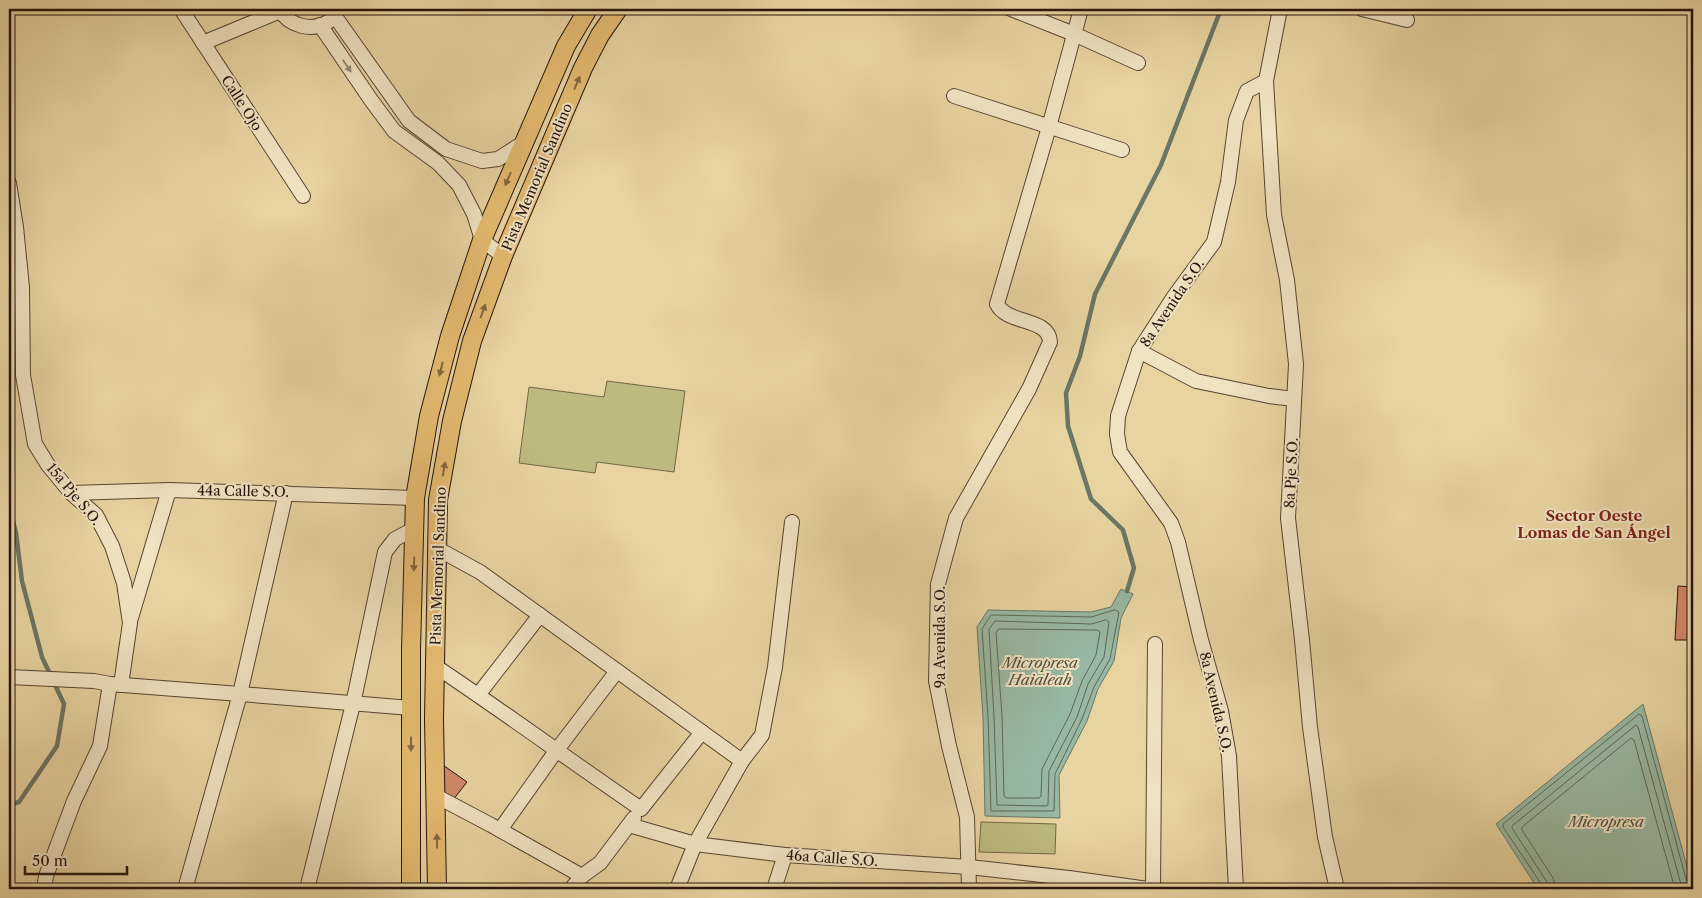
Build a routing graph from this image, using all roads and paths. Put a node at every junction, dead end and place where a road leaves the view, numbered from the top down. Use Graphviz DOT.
graph roads {
  1 [pos="181,9"];
  2 [pos="588,9"];
  3 [pos="618,9"];
  4 [pos="1010,9"];
  5 [pos="1081,9"];
  6 [pos="1280,9"];
  7 [pos="1362,9"];
  8 [pos="280,10"];
  9 [pos="337,12"];
  10 [pos="1408,20"];
  11 [pos="320,25"];
  12 [pos="1074,34"];
  13 [pos="204,43"];
  14 [pos="1138,63"];
  15 [pos="1266,80"];
  16 [pos="954,96"];
  17 [pos="1049,127"];
  18 [pos="523,143"];
  19 [pos="446,150"];
  20 [pos="1122,150"];
  21 [pos="438,163"];
  22 [pos="9,183"];
  23 [pos="303,196"];
  24 [pos="482,240"];
  25 [pos="503,256"];
  26 [pos="1139,351"];
  27 [pos="1294,398"];
  28 [pos="168,490"];
  29 [pos="71,492"];
  30 [pos="286,492"];
  31 [pos="415,498"];
  32 [pos="792,522"];
  33 [pos="414,529"];
  34 [pos="438,549"];
  35 [pos="540,616"];
  36 [pos="130,623"];
  37 [pos="1155,644"];
  38 [pos="435,666"];
  39 [pos="618,672"];
  40 [pos="9,676"];
  41 [pos="115,685"];
  42 [pos="240,694"];
  43 [pos="478,695"];
  44 [pos="353,704"];
  45 [pos="411,708"];
  46 [pos="702,732"];
  47 [pos="556,751"];
  48 [pos="742,761"];
  49 [pos="436,796"];
  50 [pos="641,809"];
  51 [pos="629,825"];
  52 [pos="500,830"];
  53 [pos="695,844"];
  54 [pos="784,855"];
  55 [pos="969,867"];
  56 [pos="582,876"];
  57 [pos="1069,884"];
  58 [pos="44,889"];
  59 [pos="186,889"];
  60 [pos="307,889"];
  61 [pos="411,889"];
  62 [pos="436,889"];
  63 [pos="572,889"];
  64 [pos="677,889"];
  65 [pos="774,889"];
  66 [pos="969,889"];
  67 [pos="1148,889"];
  68 [pos="1154,889"];
  69 [pos="1236,889"];
  70 [pos="1337,889"];
  1 -- 13 [label="street, Calle Ojo"];
  2 -- 18 [label="main road, Pista Memorial Sandino"];
  25 -- 3 [label="main road, Pista Memorial Sandino, one-way"];
  4 -- 12 [label="street"];
  5 -- 12 [label="street"];
  6 -- 15 [label="street"];
  7 -- 10 [label="street"];
  8 -- 11 [label="street"];
  8 -- 13 [label="street"];
  9 -- 11 [label="street"];
  9 -- 19 [label="street"];
  11 -- 21 [label="street, one-way"];
  12 -- 14 [label="street"];
  12 -- 17 [label="street"];
  13 -- 23 [label="street, Calle Ojo"];
  15 -- 26 [label="street, 8a Avenida S.O."];
  15 -- 27 [label="street, 8a Pje S.O."];
  16 -- 17 [label="street"];
  17 -- 20 [label="street"];
  17 -- 55 [label="street, 9a Avenida S.O."];
  18 -- 19 [label="street"];
  18 -- 24 [label="main road, Pista Memorial Sandino, one-way"];
  19 -- 21 [label="street"];
  21 -- 24 [label="street"];
  22 -- 29 [label="street, 15a Pje S.O."];
  24 -- 25 [label="street"];
  24 -- 31 [label="main road, Pista Memorial Sandino, one-way"];
  34 -- 25 [label="main road, Pista Memorial Sandino, one-way"];
  26 -- 27 [label="street"];
  26 -- 69 [label="street, 8a Avenida S.O."];
  27 -- 70 [label="street, 8a Pje S.O."];
  28 -- 29 [label="street, 44a Calle S.O."];
  28 -- 30 [label="street, 44a Calle S.O."];
  28 -- 36 [label="street"];
  29 -- 36 [label="street, 15a Pje S.O."];
  30 -- 31 [label="street, 44a Calle S.O."];
  30 -- 42 [label="street"];
  31 -- 33 [label="main road, Pista Memorial Sandino"];
  32 -- 48 [label="street"];
  33 -- 44 [label="street"];
  33 -- 45 [label="main road, Pista Memorial Sandino, one-way"];
  34 -- 35 [label="street"];
  34 -- 38 [label="main road, Pista Memorial Sandino"];
  35 -- 39 [label="street"];
  35 -- 43 [label="street"];
  36 -- 41 [label="street, 15a Pje S.O."];
  37 -- 68 [label="street"];
  38 -- 43 [label="street"];
  38 -- 49 [label="main road, Pista Memorial Sandino"];
  39 -- 46 [label="street"];
  39 -- 47 [label="street"];
  40 -- 41 [label="street"];
  41 -- 42 [label="street"];
  41 -- 58 [label="street, 15a Pje S.O."];
  42 -- 44 [label="street"];
  42 -- 59 [label="street"];
  43 -- 47 [label="street"];
  44 -- 45 [label="street"];
  44 -- 60 [label="street"];
  45 -- 61 [label="main road, Pista Memorial Sandino, one-way"];
  46 -- 48 [label="street"];
  46 -- 50 [label="street"];
  47 -- 50 [label="street"];
  47 -- 52 [label="street"];
  48 -- 53 [label="street"];
  49 -- 52 [label="street"];
  62 -- 49 [label="main road, Pista Memorial Sandino, one-way"];
  50 -- 51 [label="street"];
  51 -- 53 [label="street, 46a Calle S.O."];
  51 -- 56 [label="street"];
  52 -- 56 [label="street"];
  53 -- 54 [label="street, 46a Calle S.O."];
  53 -- 64 [label="street"];
  54 -- 55 [label="street, 46a Calle S.O."];
  54 -- 65 [label="street"];
  55 -- 57 [label="street, 46a Calle S.O."];
  55 -- 66 [label="street, 9a Avenida S.O."];
  56 -- 63 [label="street"];
  57 -- 67 [label="street, 46a Calle S.O."];
}
